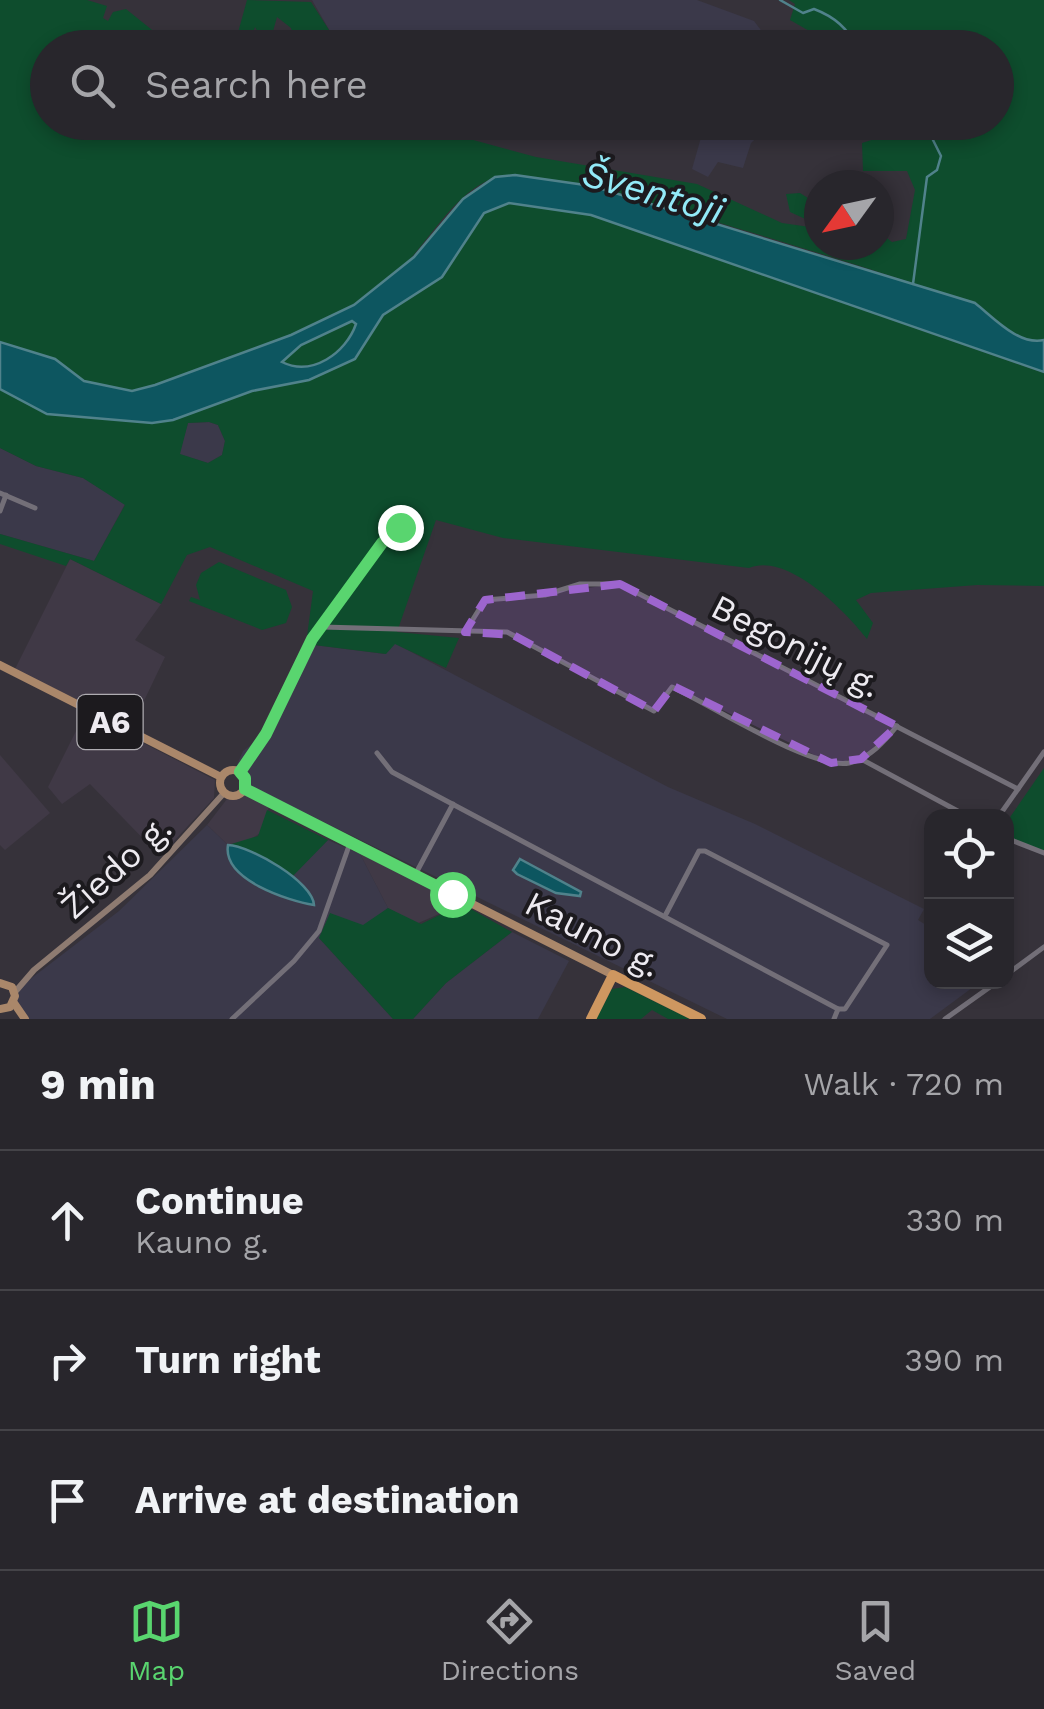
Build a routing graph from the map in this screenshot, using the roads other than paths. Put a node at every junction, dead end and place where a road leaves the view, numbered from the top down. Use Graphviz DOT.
graph roads {
  1 [pos="3,494"];
  2 [pos="35,508"];
  3 [pos="0,511"];
  4 [pos="409,522"];
  5 [pos="322,627"];
  6 [pos="465,632"];
  7 [pos="0,666"];
  8 [pos="897,726"];
  9 [pos="1044,752"];
  10 [pos="377,753"];
  11 [pos="861,759"];
  12 [pos="240,772"];
  13 [pos="221,777"];
  14 [pos="245,789"];
  15 [pos="1018,789"];
  16 [pos="224,793"];
  17 [pos="453,804"];
  18 [pos="953,809"];
  19 [pos="1004,809"];
  20 [pos="1014,841"];
  21 [pos="350,842"];
  22 [pos="1044,853"];
  23 [pos="415,875"];
  24 [pos="666,914"];
  25 [pos="1044,947"];
  26 [pos="1014,969"];
  27 [pos="613,974"];
  28 [pos="8,987"];
  29 [pos="987,989"];
  30 [pos="7,1007"];
  31 [pos="838,1009"];
  32 [pos="23,1019"];
  33 [pos="232,1019"];
  34 [pos="591,1019"];
  35 [pos="702,1019"];
  36 [pos="834,1019"];
  37 [pos="945,1019"];
  1 -- 2 [label="street"];
  1 -- 3 [label="street"];
  4 -- 5 [label="street"];
  5 -- 6 [label="street"];
  5 -- 12 [label="street"];
  6 -- 8 [label="street, Begonijų g."];
  6 -- 11 [label="street"];
  7 -- 13 [label="main road, A6"];
  8 -- 11 [label="street"];
  8 -- 15 [label="street, Begonijų g."];
  9 -- 15 [label="street"];
  10 -- 17 [label="street"];
  11 -- 18 [label="street"];
  12 -- 13 [label="main road"];
  12 -- 14 [label="main road"];
  13 -- 16 [label="main road"];
  14 -- 16 [label="main road"];
  14 -- 21 [label="main road, Kauno g."];
  15 -- 19 [label="street"];
  16 -- 28 [label="street, Žiedo g."];
  17 -- 23 [label="street"];
  17 -- 24 [label="street"];
  20 -- 22 [label="street"];
  21 -- 23 [label="main road, Kauno g."];
  21 -- 33 [label="street"];
  23 -- 27 [label="main road, Kauno g."];
  24 -- 31 [label="street"];
  24 -- 31 [label="street"];
  25 -- 26 [label="street"];
  27 -- 34 [label="highway"];
  27 -- 35 [label="highway, Kauno g."];
  28 -- 30 [label="main road"];
  29 -- 37 [label="street"];
  30 -- 32 [label="main road"];
  31 -- 36 [label="street"];
}
